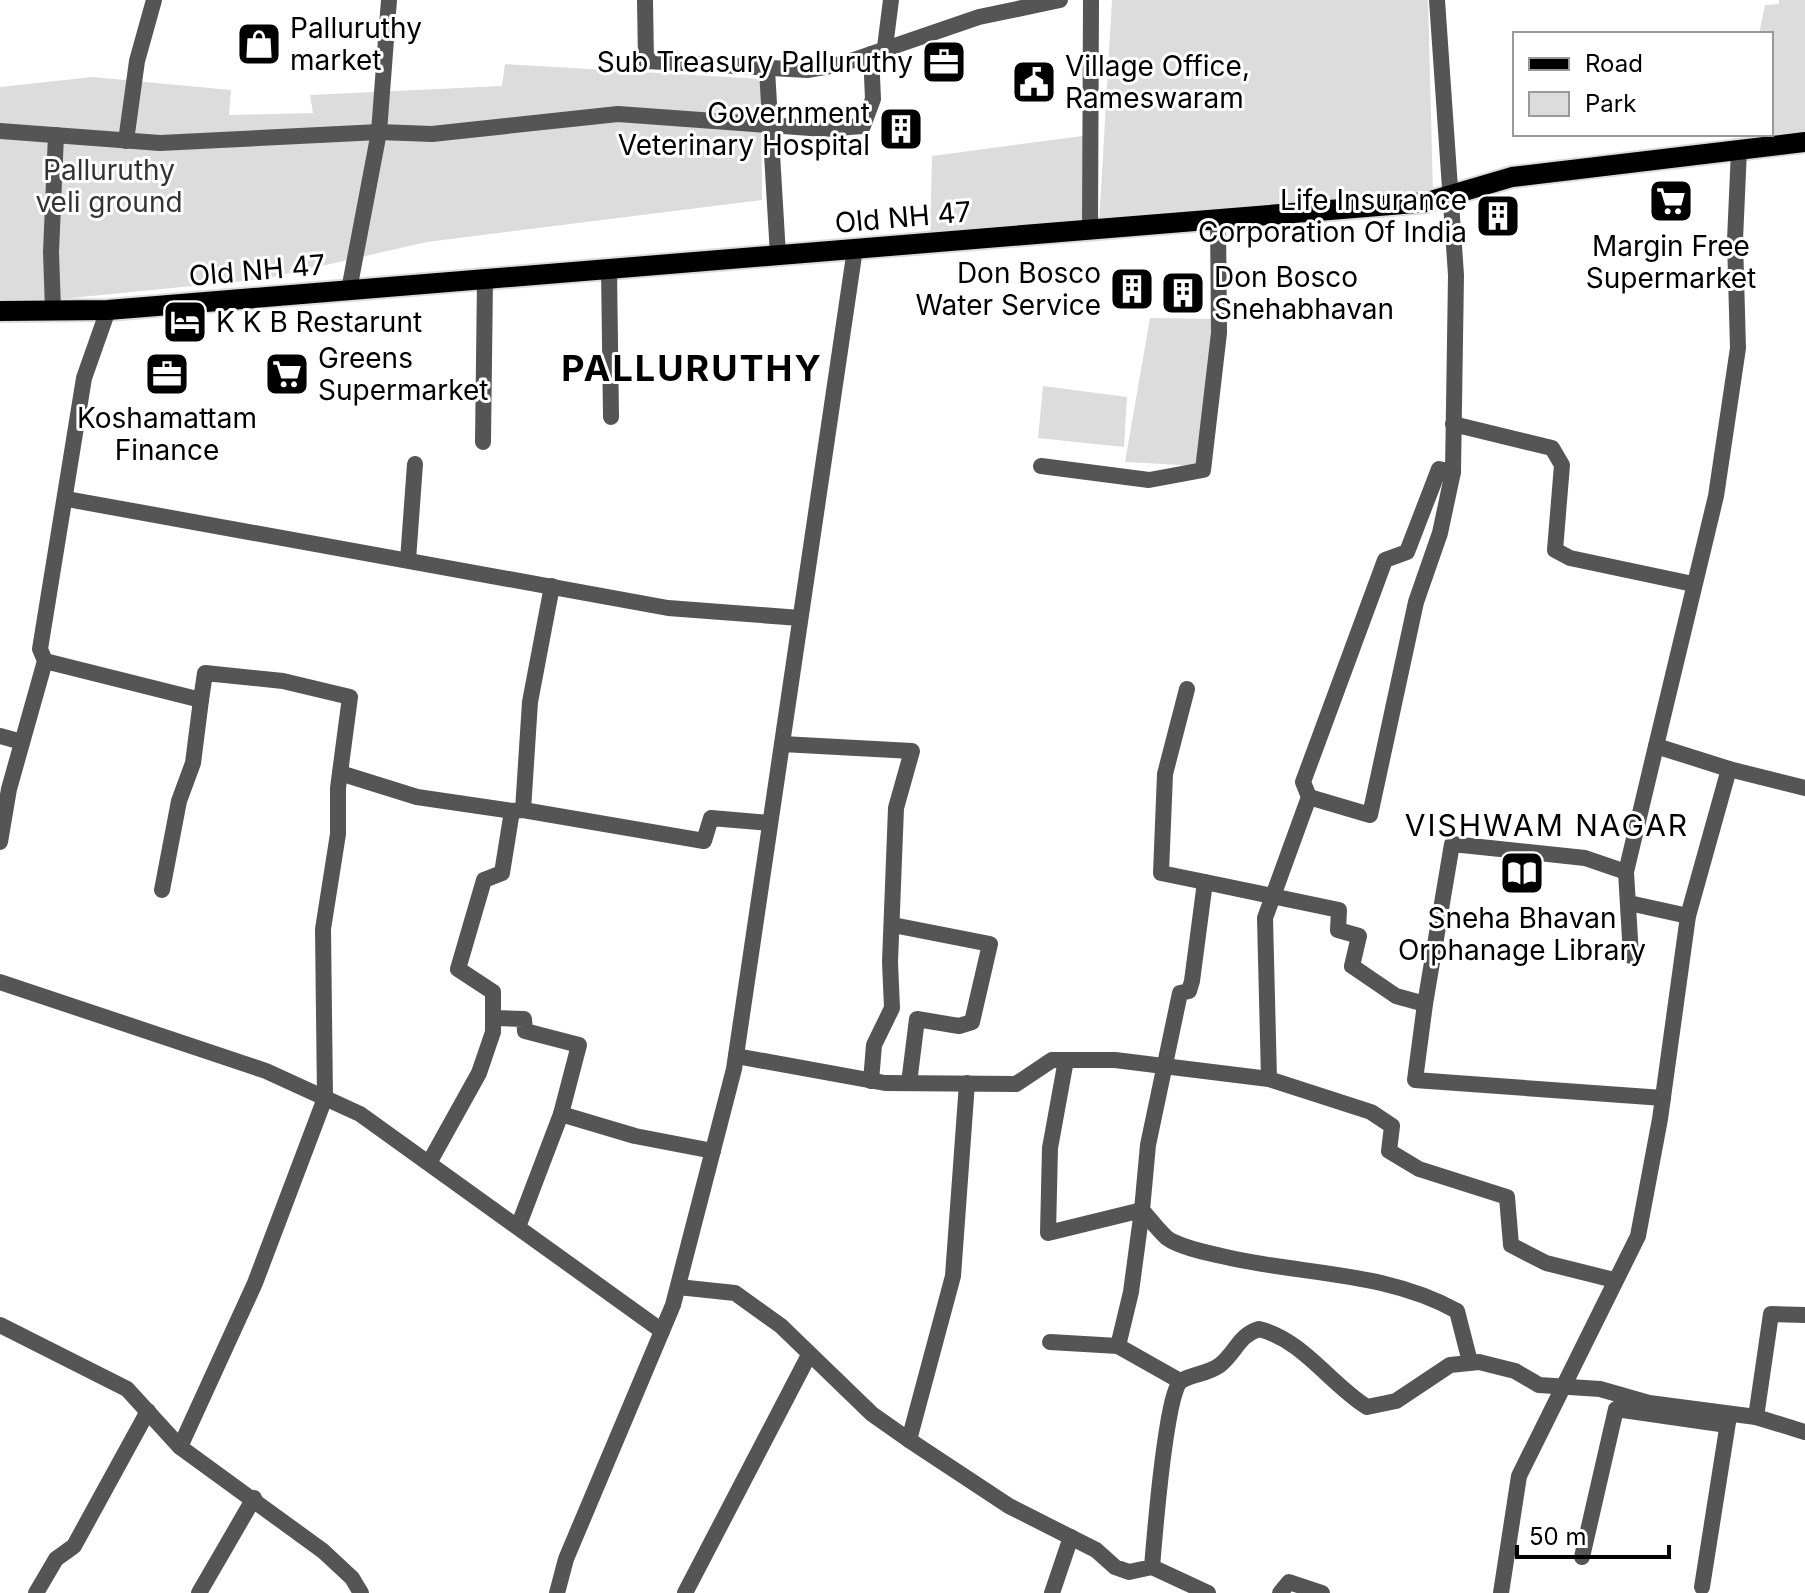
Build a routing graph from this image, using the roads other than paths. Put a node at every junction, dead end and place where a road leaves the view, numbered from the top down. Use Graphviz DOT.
graph roads {
  1 [pos="154,0"];
  2 [pos="389,0"];
  3 [pos="645,0"];
  4 [pos="891,0"];
  5 [pos="1060,0"];
  6 [pos="1091,0"];
  7 [pos="1437,0"];
  8 [pos="878,51"];
  9 [pos="767,70"];
  10 [pos="770,125"];
  11 [pos="0,131"];
  12 [pos="379,132"];
  13 [pos="56,135"];
  14 [pos="126,141"];
  15 [pos="1805,142"];
  16 [pos="1739,150"];
  17 [pos="1450,193"];
  18 [pos="1218,219"];
  19 [pos="1090,230"];
  20 [pos="855,249"];
  21 [pos="778,255"];
  22 [pos="609,269"];
  23 [pos="485,279"];
  24 [pos="349,290"];
  25 [pos="53,310"];
  26 [pos="108,310"];
  27 [pos="0,311"];
  28 [pos="611,417"];
  29 [pos="1453,424"];
  30 [pos="483,442"];
  31 [pos="415,464"];
  32 [pos="1041,466"];
  33 [pos="1453,472"];
  34 [pos="67,499"];
  35 [pos="408,560"];
  36 [pos="1693,584"];
  37 [pos="552,586"];
  38 [pos="800,618"];
  39 [pos="45,661"];
  40 [pos="1187,689"];
  41 [pos="201,700"];
  42 [pos="0,736"];
  43 [pos="22,742"];
  44 [pos="782,744"];
  45 [pos="1656,746"];
  46 [pos="1729,769"];
  47 [pos="340,773"];
  48 [pos="1805,788"];
  49 [pos="1309,797"];
  50 [pos="517,811"];
  51 [pos="770,823"];
  52 [pos="0,842"];
  53 [pos="1626,872"];
  54 [pos="1205,882"];
  55 [pos="162,890"];
  56 [pos="1272,898"];
  57 [pos="1629,903"];
  58 [pos="1688,916"];
  59 [pos="893,925"];
  60 [pos="1631,956"];
  61 [pos="0,982"];
  62 [pos="1425,1004"];
  63 [pos="493,1018"];
  64 [pos="736,1056"];
  65 [pos="1066,1060"];
  66 [pos="1167,1067"];
  67 [pos="1269,1079"];
  68 [pos="871,1081"];
  69 [pos="909,1083"];
  70 [pos="967,1083"];
  71 [pos="325,1098"];
  72 [pos="1663,1098"];
  73 [pos="561,1114"];
  74 [pos="713,1151"];
  75 [pos="429,1163"];
  76 [pos="1142,1210"];
  77 [pos="518,1227"];
  78 [pos="1614,1280"];
  79 [pos="678,1287"];
  80 [pos="1805,1315"];
  81 [pos="0,1325"];
  82 [pos="662,1331"];
  83 [pos="1050,1342"];
  84 [pos="1118,1346"];
  85 [pos="809,1355"];
  86 [pos="1470,1362"];
  87 [pos="1180,1381"];
  88 [pos="1564,1386"];
  89 [pos="148,1411"];
  90 [pos="1756,1417"];
  91 [pos="1728,1420"];
  92 [pos="1805,1432"];
  93 [pos="909,1440"];
  94 [pos="180,1447"];
  95 [pos="254,1498"];
  96 [pos="1071,1537"];
  97 [pos="1582,1557"];
  98 [pos="1152,1567"];
  99 [pos="1702,1587"];
  100 [pos="36,1593"];
  101 [pos="199,1593"];
  102 [pos="361,1593"];
  103 [pos="557,1593"];
  104 [pos="685,1593"];
  105 [pos="1052,1593"];
  106 [pos="1208,1593"];
  107 [pos="1280,1593"];
  108 [pos="1322,1593"];
  109 [pos="1501,1593"];
  1 -- 14 [label="street"];
  2 -- 12 [label="street"];
  3 -- 9 [label="street"];
  4 -- 8 [label="street"];
  5 -- 8 [label="street"];
  6 -- 19 [label="street"];
  7 -- 17 [label="street"];
  8 -- 9 [label="street"];
  8 -- 10 [label="street"];
  9 -- 10 [label="street"];
  10 -- 12 [label="street"];
  10 -- 21 [label="street"];
  11 -- 13 [label="street"];
  12 -- 14 [label="street"];
  12 -- 24 [label="street"];
  13 -- 14 [label="street"];
  13 -- 25 [label="street"];
  15 -- 16 [label="main road, Old NH 47"];
  16 -- 17 [label="main road, Old NH 47"];
  16 -- 36 [label="street"];
  17 -- 18 [label="main road, Old NH 47"];
  17 -- 29 [label="street"];
  18 -- 19 [label="main road, Old NH 47"];
  18 -- 32 [label="street"];
  19 -- 20 [label="main road, Old NH 47"];
  20 -- 21 [label="main road, Old NH 47"];
  20 -- 38 [label="street"];
  21 -- 22 [label="main road, Old NH 47"];
  22 -- 23 [label="main road, Old NH 47"];
  22 -- 28 [label="street"];
  23 -- 24 [label="main road, Old NH 47"];
  23 -- 30 [label="street"];
  24 -- 26 [label="main road, Old NH 47"];
  25 -- 26 [label="main road, Old NH 47"];
  25 -- 27 [label="main road, Old NH 47"];
  26 -- 34 [label="street"];
  29 -- 33 [label="street"];
  29 -- 36 [label="street"];
  31 -- 35 [label="street"];
  33 -- 49 [label="street"];
  33 -- 49 [label="street"];
  34 -- 35 [label="street"];
  34 -- 39 [label="street"];
  35 -- 37 [label="street"];
  36 -- 45 [label="street"];
  37 -- 38 [label="street"];
  37 -- 50 [label="street"];
  38 -- 44 [label="street"];
  39 -- 41 [label="street"];
  39 -- 43 [label="street"];
  40 -- 54 [label="street"];
  41 -- 47 [label="street"];
  41 -- 55 [label="street"];
  42 -- 43 [label="street"];
  43 -- 52 [label="street"];
  44 -- 51 [label="street"];
  44 -- 59 [label="street"];
  45 -- 46 [label="street"];
  45 -- 53 [label="street"];
  46 -- 48 [label="street"];
  46 -- 58 [label="street"];
  47 -- 50 [label="street"];
  47 -- 71 [label="street"];
  49 -- 56 [label="street"];
  50 -- 51 [label="street"];
  50 -- 63 [label="street"];
  51 -- 64 [label="street"];
  53 -- 57 [label="street"];
  53 -- 62 [label="street"];
  54 -- 56 [label="street"];
  54 -- 66 [label="street"];
  56 -- 62 [label="street"];
  56 -- 67 [label="street"];
  57 -- 58 [label="street"];
  57 -- 60 [label="street"];
  58 -- 72 [label="street"];
  59 -- 68 [label="street"];
  59 -- 69 [label="street"];
  61 -- 71 [label="street"];
  62 -- 72 [label="street"];
  63 -- 73 [label="street"];
  63 -- 75 [label="street"];
  64 -- 68 [label="street"];
  64 -- 74 [label="street"];
  65 -- 66 [label="street"];
  65 -- 70 [label="street"];
  65 -- 76 [label="street"];
  66 -- 67 [label="street"];
  66 -- 76 [label="street"];
  67 -- 78 [label="street"];
  68 -- 69 [label="street"];
  69 -- 70 [label="street"];
  70 -- 93 [label="street"];
  71 -- 75 [label="street"];
  71 -- 94 [label="street"];
  72 -- 78 [label="street"];
  73 -- 74 [label="street"];
  73 -- 77 [label="street"];
  74 -- 79 [label="street"];
  75 -- 77 [label="street"];
  76 -- 84 [label="street"];
  76 -- 86 [label="street"];
  77 -- 82 [label="street"];
  78 -- 88 [label="street"];
  79 -- 82 [label="street"];
  79 -- 85 [label="street"];
  80 -- 90 [label="street"];
  81 -- 89 [label="street"];
  82 -- 103 [label="street"];
  83 -- 84 [label="street"];
  84 -- 87 [label="street"];
  85 -- 93 [label="street"];
  85 -- 104 [label="street"];
  86 -- 87 [label="street"];
  86 -- 88 [label="street"];
  87 -- 98 [label="street"];
  88 -- 91 [label="street"];
  88 -- 109 [label="street"];
  89 -- 94 [label="street"];
  89 -- 100 [label="street"];
  90 -- 91 [label="street"];
  90 -- 92 [label="street"];
  91 -- 97 [label="street"];
  91 -- 99 [label="street"];
  93 -- 96 [label="street"];
  94 -- 95 [label="street"];
  95 -- 101 [label="street"];
  95 -- 102 [label="street"];
  96 -- 98 [label="street"];
  96 -- 105 [label="street"];
  98 -- 106 [label="street"];
  107 -- 108 [label="street"];
}
